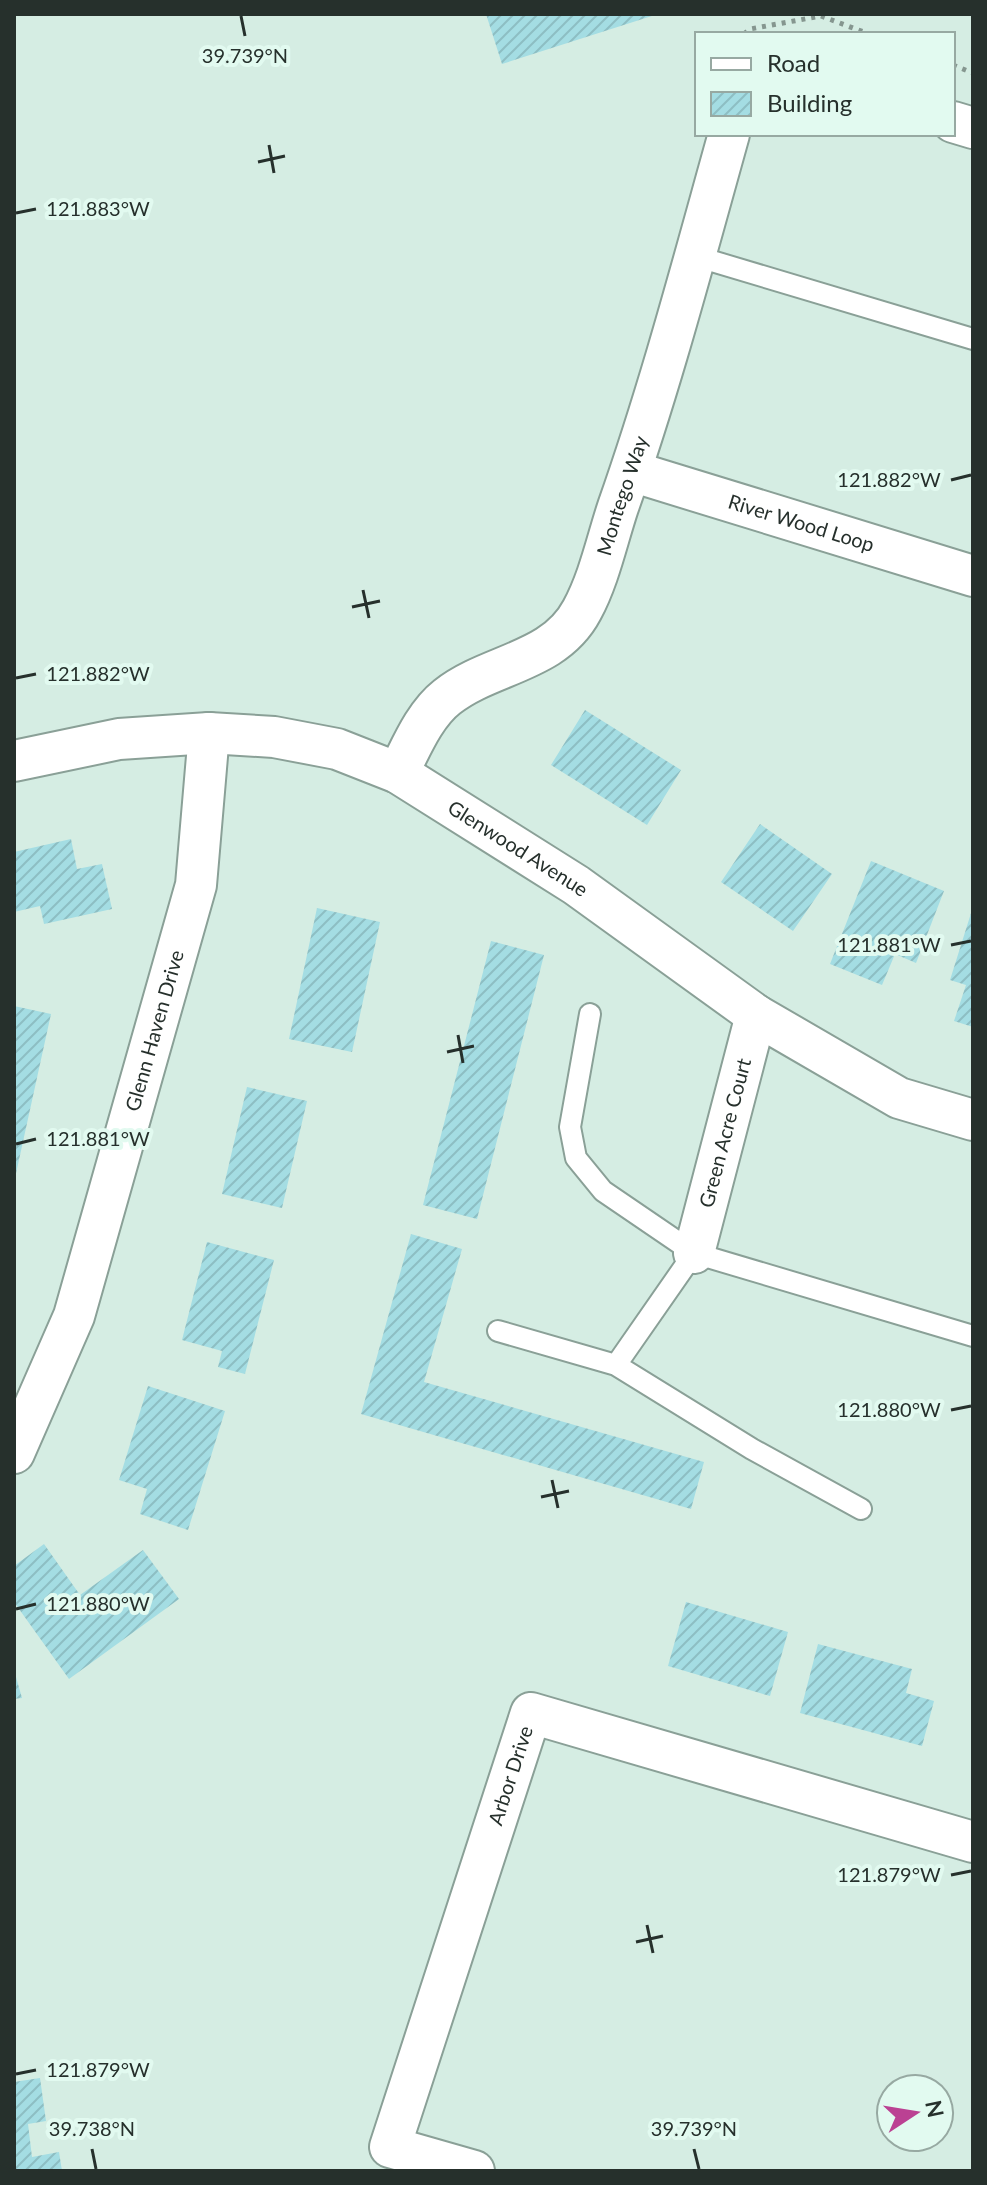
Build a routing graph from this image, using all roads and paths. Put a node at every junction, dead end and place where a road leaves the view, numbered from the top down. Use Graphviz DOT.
graph roads {
  1 [pos="746,32"];
  2 [pos="864,32"];
  3 [pos="728,136"];
  4 [pos="695,256"];
  5 [pos="973,339"];
  6 [pos="631,471"];
  7 [pos="973,576"];
  8 [pos="209,733"];
  9 [pos="14,761"];
  10 [pos="398,773"];
  11 [pos="590,1014"];
  12 [pos="756,1015"];
  13 [pos="973,1120"];
  14 [pos="694,1253"];
  15 [pos="498,1331"];
  16 [pos="973,1336"];
  17 [pos="616,1365"];
  18 [pos="14,1453"];
  19 [pos="861,1509"];
  20 [pos="973,1842"];
  21 [pos="474,2171"];
  1 -- 2 [label="path"];
  3 -- 4 [label="street, Montego Way"];
  4 -- 5 [label="lane"];
  4 -- 6 [label="street, Montego Way"];
  6 -- 7 [label="street, River Wood Loop"];
  6 -- 10 [label="street, Montego Way"];
  8 -- 9 [label="street, Glenwood Avenue"];
  8 -- 10 [label="street, Glenwood Avenue"];
  8 -- 18 [label="street, Glenn Haven Drive"];
  10 -- 12 [label="street, Glenwood Avenue"];
  11 -- 14 [label="lane"];
  12 -- 13 [label="street, Glenwood Avenue"];
  12 -- 14 [label="street, Green Acre Court"];
  14 -- 16 [label="lane"];
  14 -- 17 [label="lane"];
  15 -- 17 [label="lane"];
  17 -- 19 [label="lane"];
  20 -- 21 [label="street, Arbor Drive"];
}
